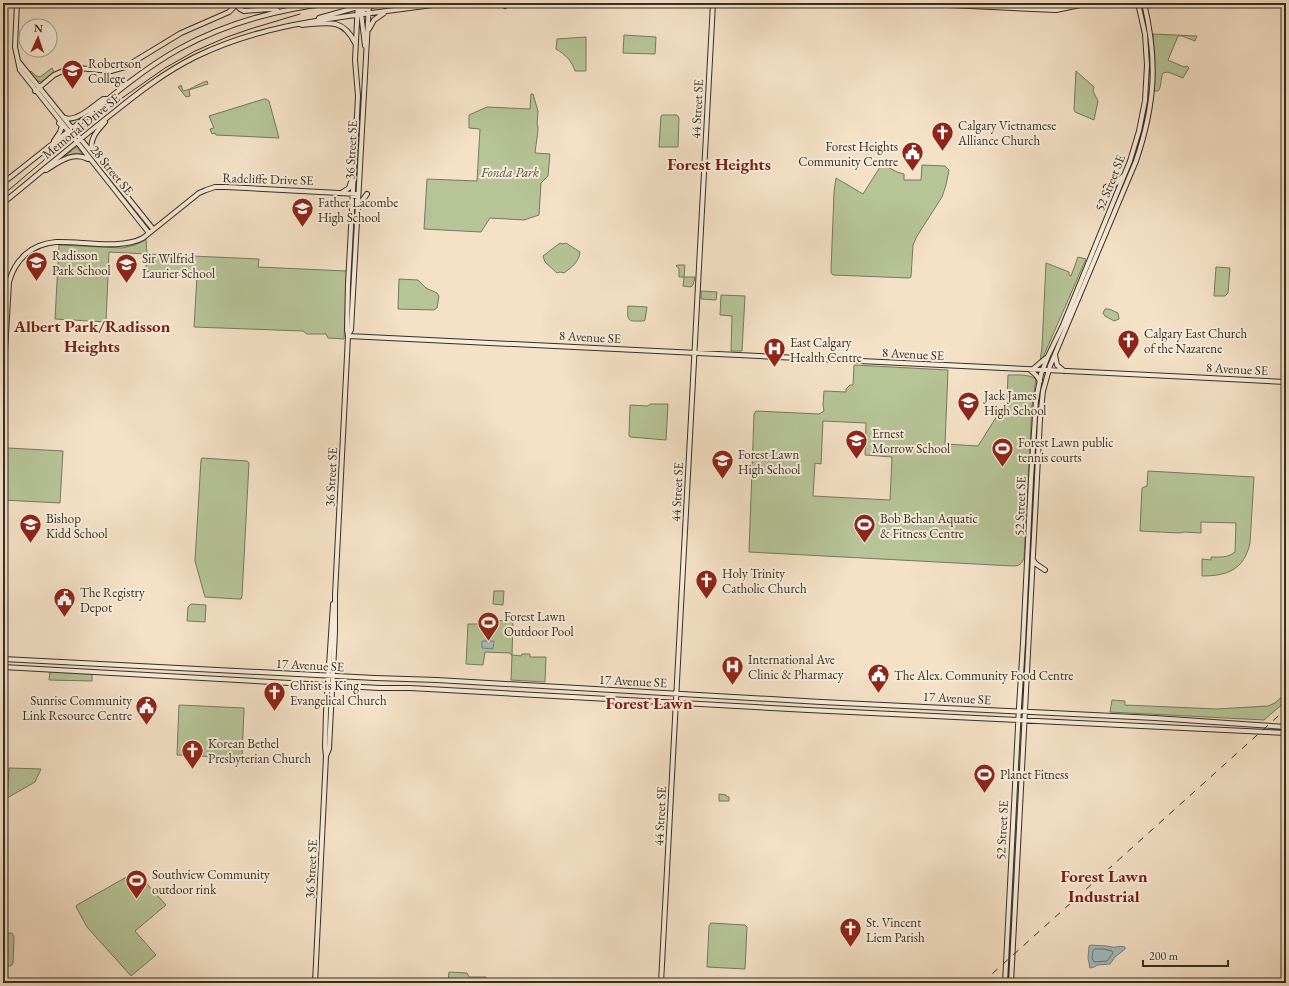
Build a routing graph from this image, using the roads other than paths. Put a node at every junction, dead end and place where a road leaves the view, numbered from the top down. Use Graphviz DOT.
graph roads {
  1 [pos="17,3"];
  2 [pos="235,3"];
  3 [pos="332,3"];
  4 [pos="382,3"];
  5 [pos="448,3"];
  6 [pos="712,3"];
  7 [pos="906,3"];
  8 [pos="1024,3"];
  9 [pos="1057,3"];
  10 [pos="1090,3"];
  11 [pos="1138,3"];
  12 [pos="1144,3"];
  13 [pos="1148,3"];
  14 [pos="318,4"];
  15 [pos="359,5"];
  16 [pos="367,5"];
  17 [pos="279,11"];
  18 [pos="388,11"];
  19 [pos="1147,12"];
  20 [pos="360,13"];
  21 [pos="368,14"];
  22 [pos="315,20"];
  23 [pos="293,24"];
  24 [pos="368,30"];
  25 [pos="356,43"];
  26 [pos="366,51"];
  27 [pos="17,61"];
  28 [pos="40,88"];
  29 [pos="35,91"];
  30 [pos="108,98"];
  31 [pos="53,110"];
  32 [pos="113,113"];
  33 [pos="63,118"];
  34 [pos="70,129"];
  35 [pos="78,140"];
  36 [pos="53,143"];
  37 [pos="93,154"];
  38 [pos="92,161"];
  39 [pos="38,174"];
  40 [pos="1125,174"];
  41 [pos="354,175"];
  42 [pos="3,183"];
  43 [pos="1106,187"];
  44 [pos="341,193"];
  45 [pos="353,193"];
  46 [pos="358,194"];
  47 [pos="367,194"];
  48 [pos="3,203"];
  49 [pos="357,211"];
  50 [pos="153,229"];
  51 [pos="149,233"];
  52 [pos="348,336"];
  53 [pos="694,352"];
  54 [pos="1055,353"];
  55 [pos="1048,356"];
  56 [pos="1031,369"];
  57 [pos="1043,370"];
  58 [pos="1049,370"];
  59 [pos="1064,371"];
  60 [pos="1040,381"];
  61 [pos="1286,382"];
  62 [pos="3,387"];
  63 [pos="1033,560"];
  64 [pos="1045,570"];
  65 [pos="3,659"];
  66 [pos="123,665"];
  67 [pos="3,667"];
  68 [pos="96,672"];
  69 [pos="330,676"];
  70 [pos="327,684"];
  71 [pos="332,685"];
  72 [pos="676,694"];
  73 [pos="675,703"];
  74 [pos="1018,711"];
  75 [pos="1024,712"];
  76 [pos="1018,720"];
  77 [pos="1024,721"];
  78 [pos="1286,727"];
  79 [pos="1286,733"];
  80 [pos="326,756"];
  81 [pos="315,983"];
  82 [pos="661,983"];
  83 [pos="1004,983"];
  84 [pos="1011,983"];
  1 -- 27 [label="main road, 28 Street SE"];
  2 -- 17 [label="main road"];
  2 -- 28 [label="main road"];
  3 -- 14 [label="main road, Memorial Drive SE"];
  4 -- 16 [label="main road"];
  5 -- 18 [label="main road"];
  6 -- 53 [label="main road, 44 Street SE"];
  7 -- 10 [label="main road"];
  8 -- 9 [label="main road"];
  11 -- 40 [label="main road, 52 Street SE"];
  12 -- 19 [label="main road, 52 Street SE"];
  13 -- 19 [label="main road"];
  14 -- 17 [label="main road, Memorial Drive SE"];
  15 -- 16 [label="main road"];
  15 -- 20 [label="main road"];
  15 -- 22 [label="main road"];
  16 -- 20 [label="main road"];
  16 -- 21 [label="main road, 36 Street SE"];
  17 -- 30 [label="main road, Memorial Drive SE"];
  18 -- 21 [label="main road"];
  18 -- 24 [label="main road"];
  19 -- 54 [label="main road, 52 Street SE"];
  20 -- 21 [label="main road"];
  20 -- 22 [label="main road, Memorial Drive SE"];
  20 -- 25 [label="main road, 36 Street SE"];
  20 -- 26 [label="main road"];
  21 -- 24 [label="main road, 36 Street SE"];
  22 -- 23 [label="main road, Memorial Drive SE"];
  23 -- 25 [label="main road"];
  23 -- 32 [label="main road, Memorial Drive SE"];
  24 -- 26 [label="main road, 36 Street SE"];
  25 -- 41 [label="main road, 36 Street SE"];
  26 -- 46 [label="main road, 36 Street SE"];
  27 -- 28 [label="main road, 28 Street SE"];
  27 -- 29 [label="main road, 28 Street SE"];
  28 -- 29 [label="main road"];
  28 -- 33 [label="main road, 28 Street SE"];
  29 -- 31 [label="main road, 28 Street SE"];
  30 -- 33 [label="main road"];
  30 -- 34 [label="main road, Memorial Drive SE"];
  31 -- 34 [label="main road, 28 Street SE"];
  31 -- 36 [label="main road"];
  32 -- 35 [label="main road, Memorial Drive SE"];
  32 -- 37 [label="main road"];
  33 -- 34 [label="main road, 28 Street SE"];
  34 -- 35 [label="main road, 28 Street SE"];
  34 -- 36 [label="main road, Memorial Drive SE"];
  35 -- 37 [label="main road, 28 Street SE"];
  35 -- 38 [label="main road, 28 Street SE"];
  35 -- 39 [label="main road, Memorial Drive SE"];
  36 -- 42 [label="main road, Memorial Drive SE"];
  37 -- 50 [label="main road, 28 Street SE"];
  38 -- 39 [label="main road"];
  38 -- 51 [label="main road, 28 Street SE"];
  39 -- 48 [label="main road, Memorial Drive SE"];
  40 -- 43 [label="main road"];
  40 -- 55 [label="main road, 52 Street SE"];
  41 -- 44 [label="main road"];
  41 -- 45 [label="main road, 36 Street SE"];
  44 -- 45 [label="main road, Radcliffe Drive SE"];
  44 -- 50 [label="main road, Radcliffe Drive SE"];
  45 -- 46 [label="main road, Radcliffe Drive SE"];
  45 -- 52 [label="main road, 36 Street SE"];
  46 -- 49 [label="main road, 36 Street SE"];
  47 -- 49 [label="main road"];
  49 -- 52 [label="main road, 36 Street SE"];
  50 -- 51 [label="main road, Radcliffe Drive SE"];
  51 -- 62 [label="main road, Radcliffe Drive SE"];
  52 -- 53 [label="main road, 8 Avenue SE"];
  52 -- 69 [label="main road, 36 Street SE"];
  53 -- 56 [label="main road, 8 Avenue SE"];
  53 -- 72 [label="main road, 44 Street SE"];
  54 -- 58 [label="main road, 52 Street SE"];
  54 -- 59 [label="main road"];
  55 -- 56 [label="main road"];
  55 -- 57 [label="main road, 52 Street SE"];
  56 -- 57 [label="main road, 8 Avenue SE"];
  56 -- 60 [label="main road"];
  57 -- 58 [label="main road, 8 Avenue SE"];
  57 -- 60 [label="main road, 52 Street SE"];
  58 -- 59 [label="main road, 8 Avenue SE"];
  58 -- 63 [label="main road, 52 Street SE"];
  59 -- 61 [label="main road, 8 Avenue SE"];
  60 -- 74 [label="main road, 52 Street SE"];
  63 -- 64 [label="main road"];
  63 -- 75 [label="main road, 52 Street SE"];
  65 -- 66 [label="main road, 17 Avenue SE"];
  66 -- 68 [label="main road"];
  66 -- 69 [label="main road, 17 Avenue SE"];
  67 -- 68 [label="main road, 17 Avenue SE"];
  68 -- 70 [label="main road, 17 Avenue SE"];
  69 -- 70 [label="main road, 36 Street SE"];
  69 -- 71 [label="main road, 36 Street SE"];
  69 -- 72 [label="main road, 17 Avenue SE"];
  70 -- 71 [label="main road, 17 Avenue SE"];
  70 -- 80 [label="main road, 36 Street SE"];
  71 -- 73 [label="main road, 17 Avenue SE"];
  71 -- 80 [label="main road, 36 Street SE"];
  72 -- 73 [label="main road, 44 Street SE"];
  72 -- 74 [label="main road, 17 Avenue SE"];
  73 -- 76 [label="main road, 17 Avenue SE"];
  73 -- 82 [label="main road, 44 Street SE"];
  74 -- 75 [label="main road, 17 Avenue SE"];
  74 -- 76 [label="main road, 52 Street SE"];
  75 -- 77 [label="main road, 52 Street SE"];
  75 -- 78 [label="main road, 17 Avenue SE"];
  76 -- 77 [label="main road, 17 Avenue SE"];
  76 -- 83 [label="main road, 52 Street SE"];
  77 -- 79 [label="main road, 17 Avenue SE"];
  77 -- 84 [label="main road, 52 Street SE"];
  80 -- 81 [label="main road, 36 Street SE"];
}
